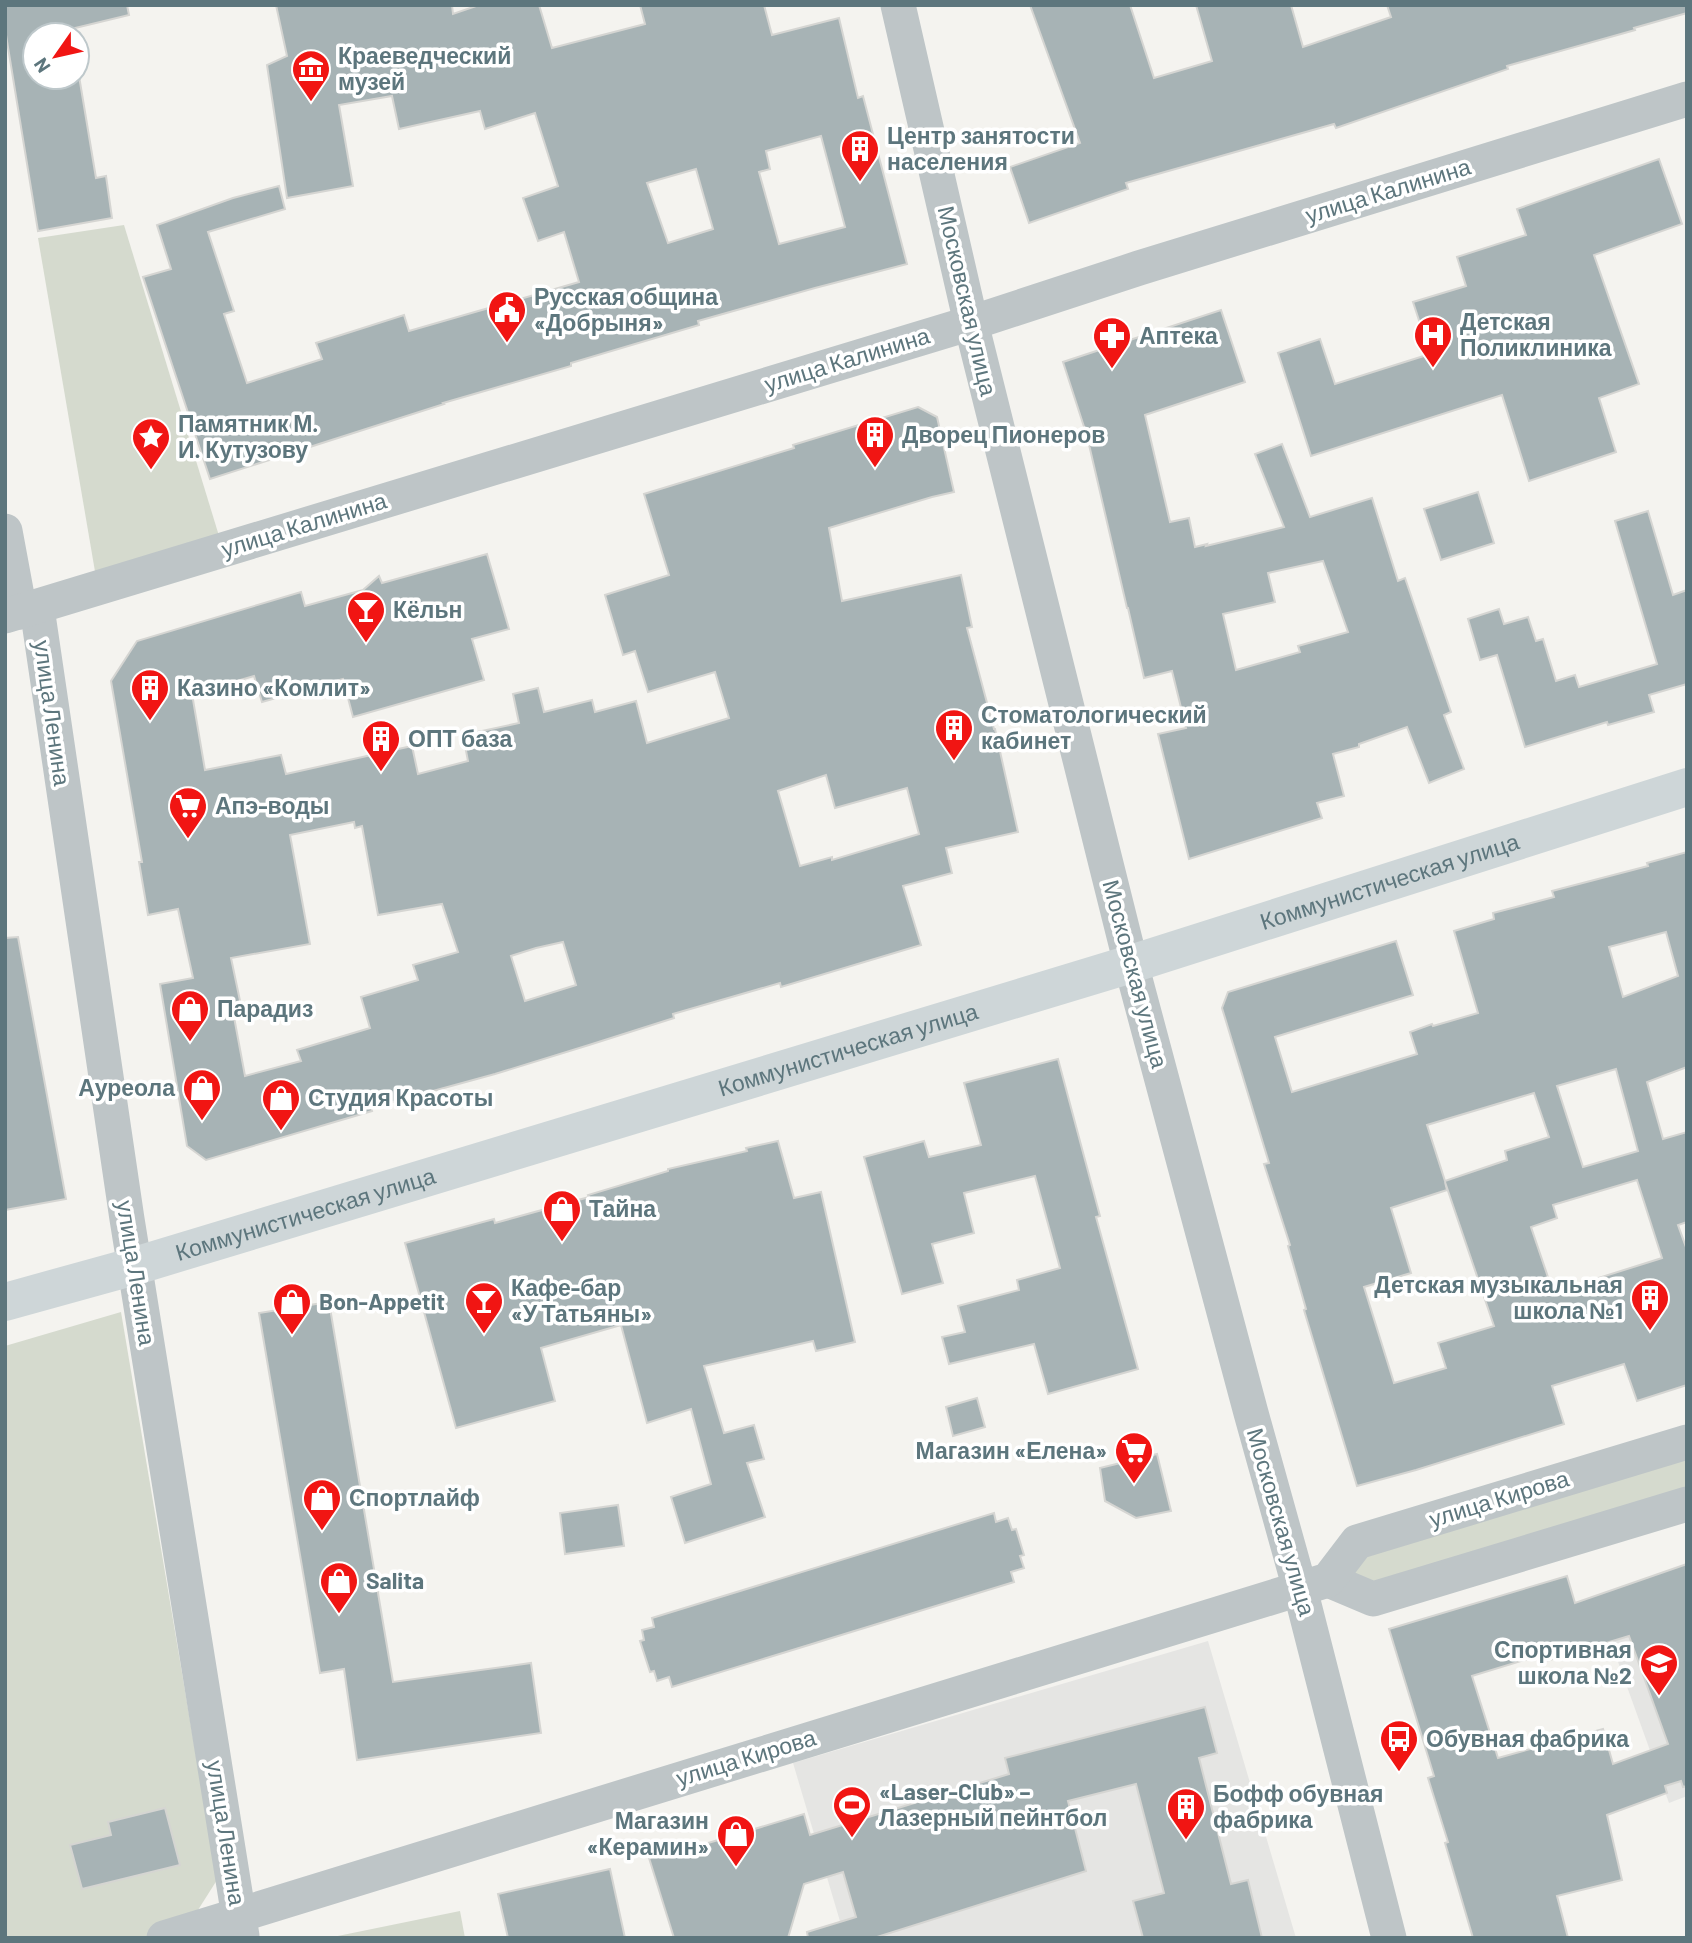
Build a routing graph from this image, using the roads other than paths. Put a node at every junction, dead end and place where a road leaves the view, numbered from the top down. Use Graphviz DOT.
graph roads {
  1 [pos="898,5"];
  2 [pos="1687,99"];
  3 [pos="971,323"];
  4 [pos="5,531"];
  5 [pos="20,612"];
  6 [pos="1687,788"];
  7 [pos="1131,964"];
  8 [pos="135,1266"];
  9 [pos="5,1302"];
  10 [pos="1687,1442"];
  11 [pos="1687,1504"];
  12 [pos="1314,1584"];
  13 [pos="241,1926"];
  14 [pos="164,1938"];
  15 [pos="1390,1938"];
  1 -- 3 [label="street, Московская улица"];
  2 -- 3 [label="street, улица Калинина"];
  3 -- 5 [label="street, улица Калинина"];
  3 -- 7 [label="street, Московская улица"];
  4 -- 5 [label="street, улица Ленина"];
  5 -- 8 [label="street, улица Ленина"];
  6 -- 7 [label="main road, Коммунистическая улица"];
  7 -- 8 [label="main road, Коммунистическая улица"];
  7 -- 12 [label="street, Московская улица"];
  8 -- 9 [label="main road, Коммунистическая улица"];
  8 -- 13 [label="street, улица Ленина"];
  10 -- 12 [label="street, улица Кирова"];
  11 -- 12 [label="street"];
  12 -- 13 [label="street, улица Кирова"];
  12 -- 15 [label="street, Московская улица"];
  13 -- 14 [label="street, улица Кирова"];
}
